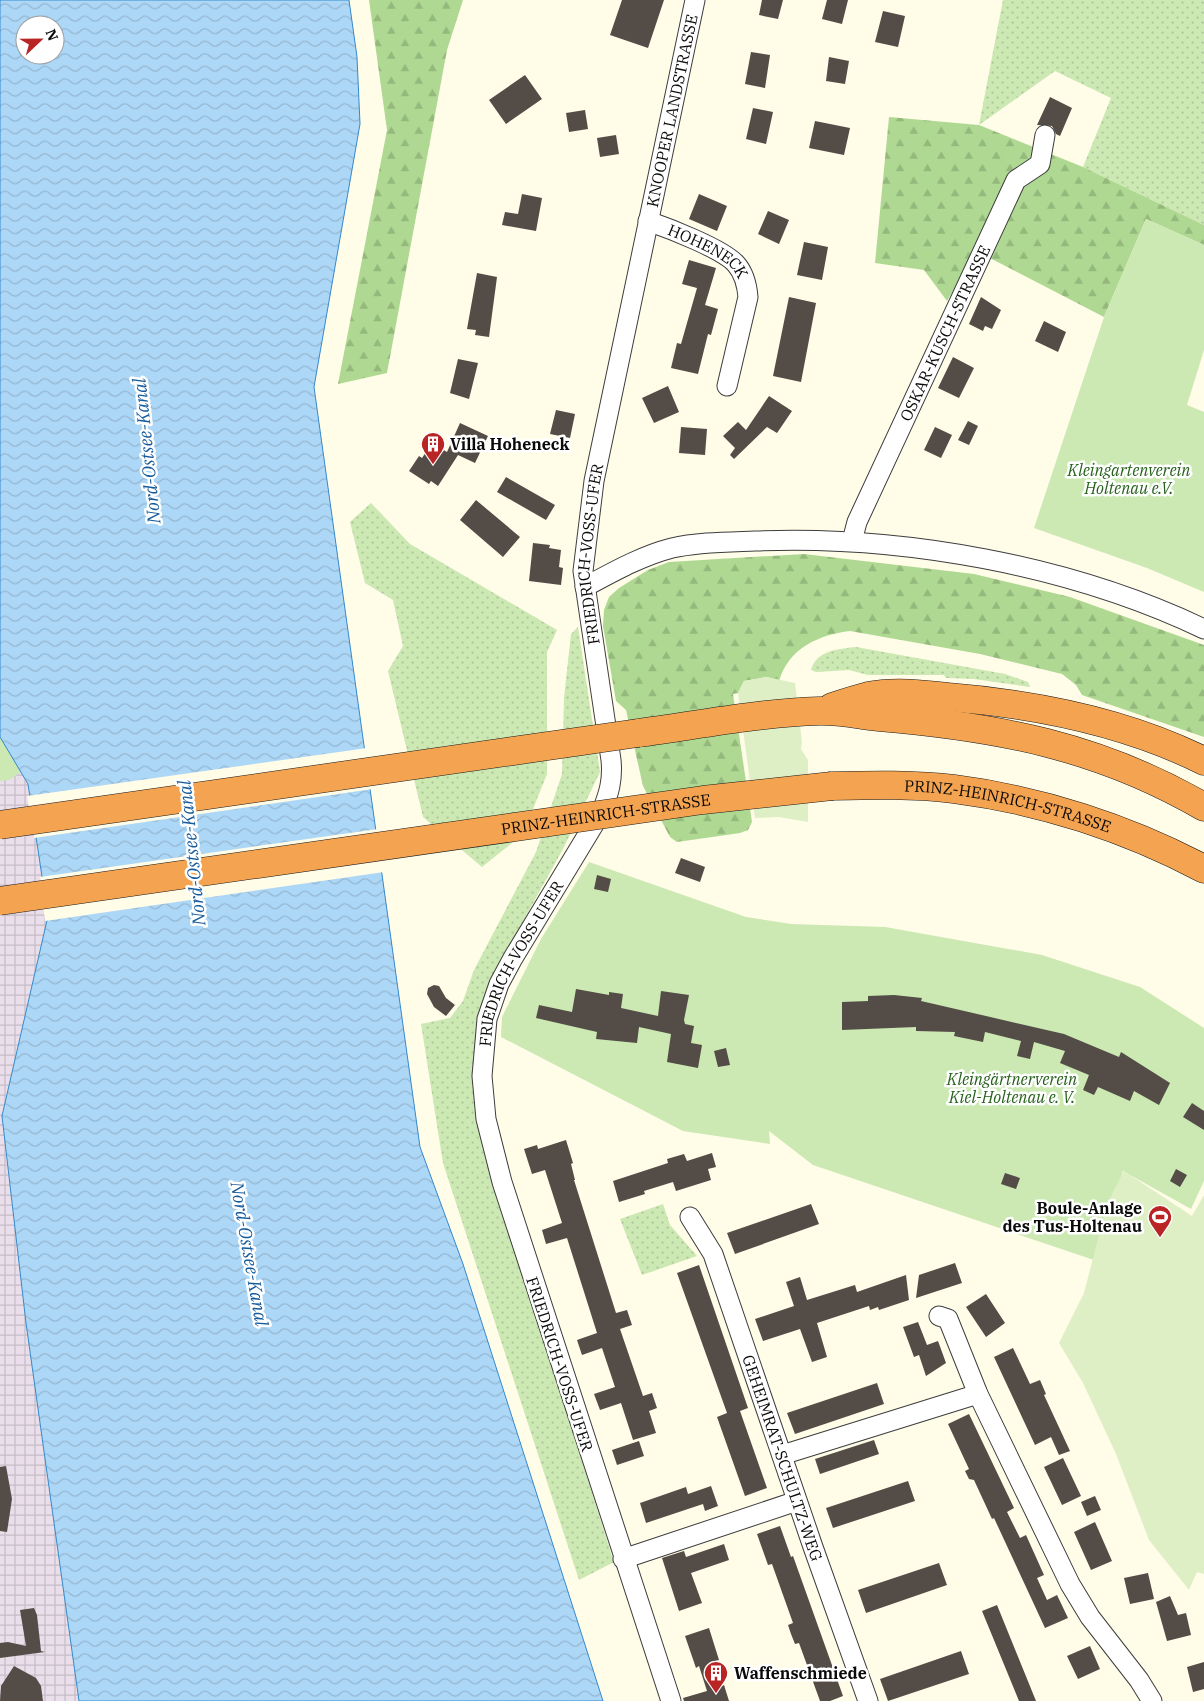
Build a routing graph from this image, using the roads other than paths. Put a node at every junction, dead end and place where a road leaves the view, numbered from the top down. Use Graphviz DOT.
graph roads {
  1 [pos="695,0"];
  2 [pos="1045,136"];
  3 [pos="648,220"];
  4 [pos="727,386"];
  5 [pos="852,541"];
  6 [pos="586,591"];
  7 [pos="1204,629"];
  8 [pos="821,710"];
  9 [pos="1204,761"];
  10 [pos="1204,807"];
  11 [pos="0,825"];
  12 [pos="1204,869"];
  13 [pos="0,901"];
  14 [pos="690,1217"];
  15 [pos="939,1316"];
  16 [pos="978,1394"];
  17 [pos="782,1455"];
  18 [pos="797,1500"];
  19 [pos="623,1559"];
  20 [pos="671,1701"];
  21 [pos="868,1701"];
  22 [pos="1152,1701"];
  1 -- 3 [label="street, KNOOPER LANDSTRASSE"];
  2 -- 5 [label="street, OSKAR-KUSCH-STRASSE"];
  3 -- 4 [label="street, HOHENECK"];
  3 -- 6 [label="street, FRIEDRICH-VOSS-UFER"];
  5 -- 6 [label="street"];
  5 -- 7 [label="street"];
  6 -- 19 [label="street, FRIEDRICH-VOSS-UFER"];
  8 -- 9 [label="highway"];
  8 -- 10 [label="highway"];
  8 -- 11 [label="highway, bridge"];
  12 -- 13 [label="highway, PRINZ-HEINRICH-STRASSE, bridge"];
  14 -- 17 [label="street, GEHEIMRAT-SCHULTZ-WEG"];
  15 -- 16 [label="street"];
  16 -- 17 [label="street"];
  16 -- 22 [label="street"];
  17 -- 18 [label="street, GEHEIMRAT-SCHULTZ-WEG"];
  18 -- 19 [label="street"];
  18 -- 21 [label="street, GEHEIMRAT-SCHULTZ-WEG"];
  19 -- 20 [label="street, FRIEDRICH-VOSS-UFER"];
}
